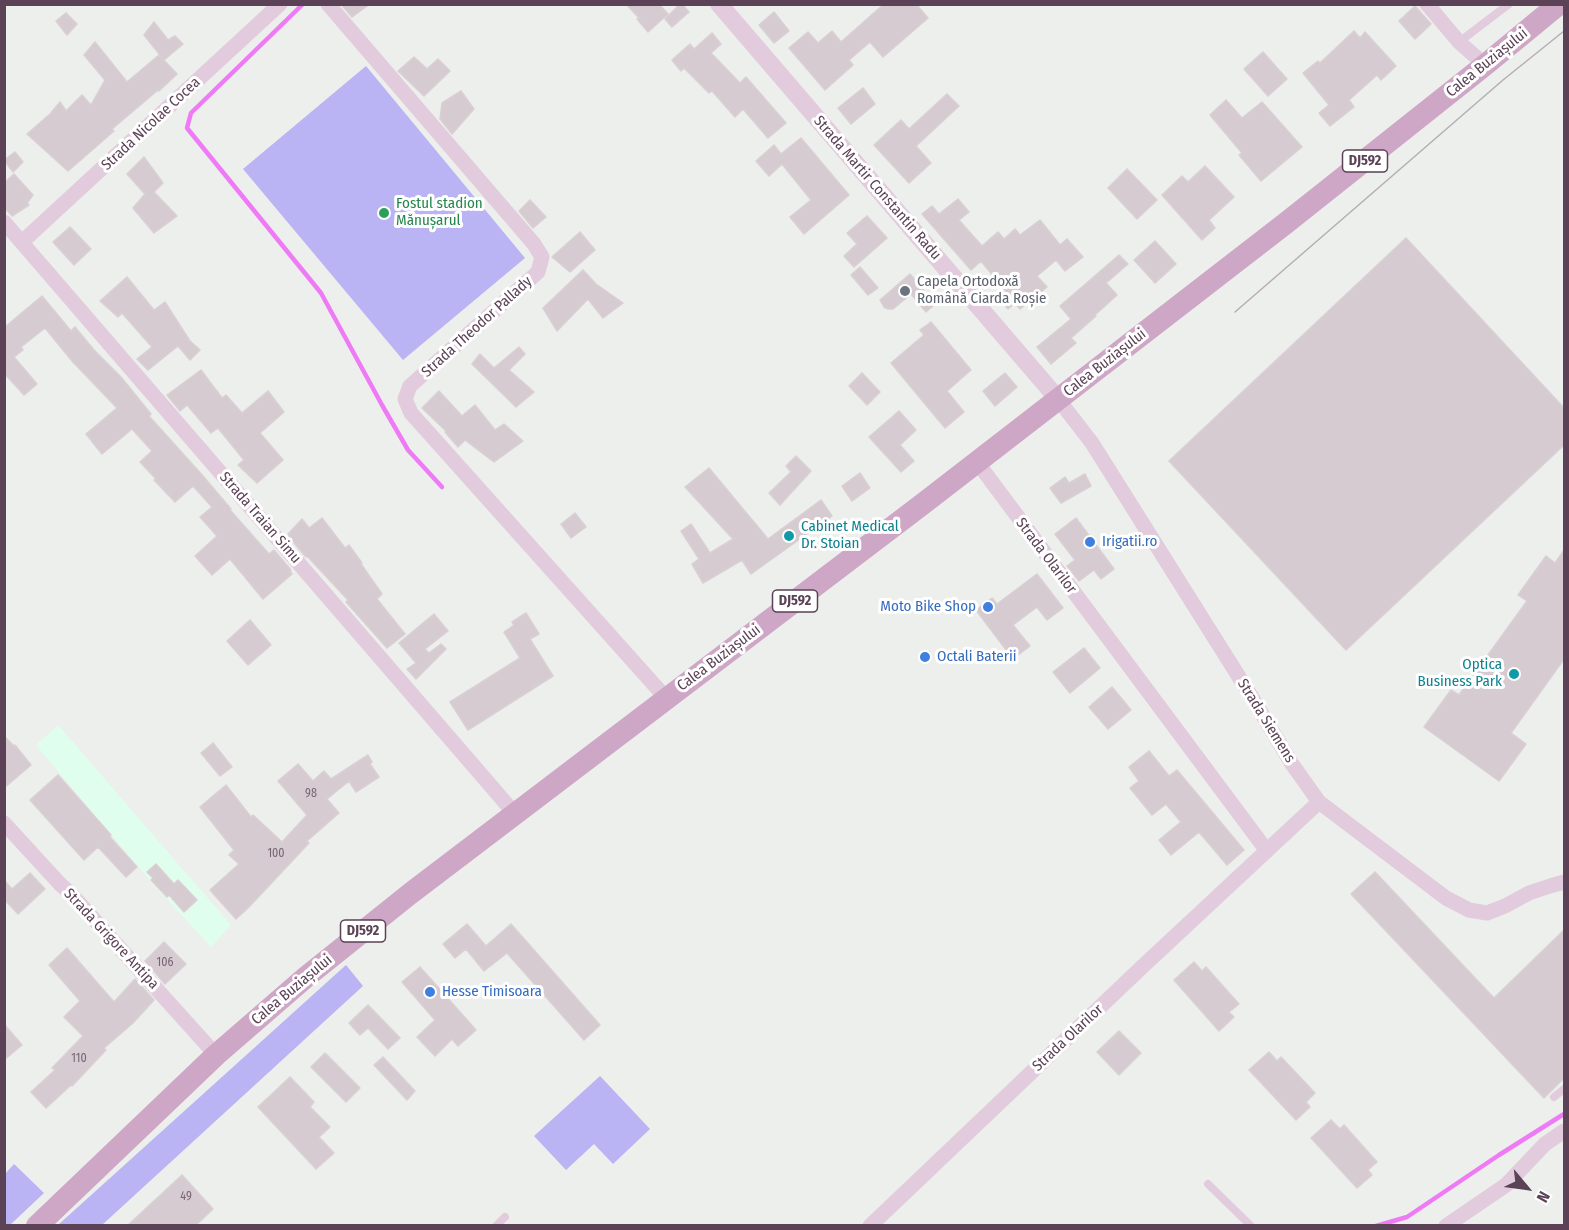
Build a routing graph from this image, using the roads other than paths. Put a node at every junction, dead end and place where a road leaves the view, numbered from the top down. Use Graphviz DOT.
graph roads {
  1 [pos="280,4"];
  2 [pos="328,4"];
  3 [pos="719,4"];
  4 [pos="1427,4"];
  5 [pos="1509,4"];
  6 [pos="1559,4"];
  7 [pos="1459,42"];
  8 [pos="1485,65"];
  9 [pos="4,222"];
  10 [pos="22,242"];
  11 [pos="1058,399"];
  12 [pos="977,462"];
  13 [pos="666,698"];
  14 [pos="1319,802"];
  15 [pos="516,814"];
  16 [pos="4,823"];
  17 [pos="1267,851"];
  18 [pos="1564,882"];
  19 [pos="216,1055"];
  20 [pos="1564,1089"];
  21 [pos="1554,1097"];
  22 [pos="1564,1131"];
  23 [pos="1208,1184"];
  24 [pos="505,1217"];
  25 [pos="36,1225"];
  26 [pos="496,1226"];
  27 [pos="870,1226"];
  28 [pos="1251,1226"];
  29 [pos="1446,1226"];
  1 -- 10 [label="street, Strada Nicolae Cocea"];
  2 -- 13 [label="street, Strada Theodor Pallady"];
  3 -- 11 [label="street, Strada Martir Constantin Radu"];
  4 -- 7 [label="street"];
  5 -- 7 [label="lane"];
  6 -- 8 [label="main road, Calea Buziașului / DJ592"];
  7 -- 8 [label="street"];
  8 -- 11 [label="main road, Calea Buziașului / DJ592"];
  9 -- 10 [label="street, Strada Traian Simu"];
  10 -- 15 [label="street, Strada Traian Simu"];
  11 -- 12 [label="main road, Calea Buziașului / DJ592"];
  11 -- 14 [label="street, Strada Siemens"];
  12 -- 13 [label="main road, Calea Buziașului / DJ592"];
  12 -- 17 [label="street, Strada Olarilor"];
  13 -- 15 [label="main road, Calea Buziașului / DJ592"];
  14 -- 17 [label="street, Strada Olarilor"];
  14 -- 18 [label="street, Strada Siemens"];
  15 -- 19 [label="main road, Calea Buziașului / DJ592"];
  16 -- 19 [label="street, Strada Grigore Antipa"];
  17 -- 27 [label="street, Strada Olarilor"];
  19 -- 25 [label="main road, Calea Buziașului / DJ592"];
  20 -- 21 [label="lane"];
  22 -- 29 [label="street"];
  23 -- 28 [label="lane"];
  24 -- 26 [label="lane"];
}
